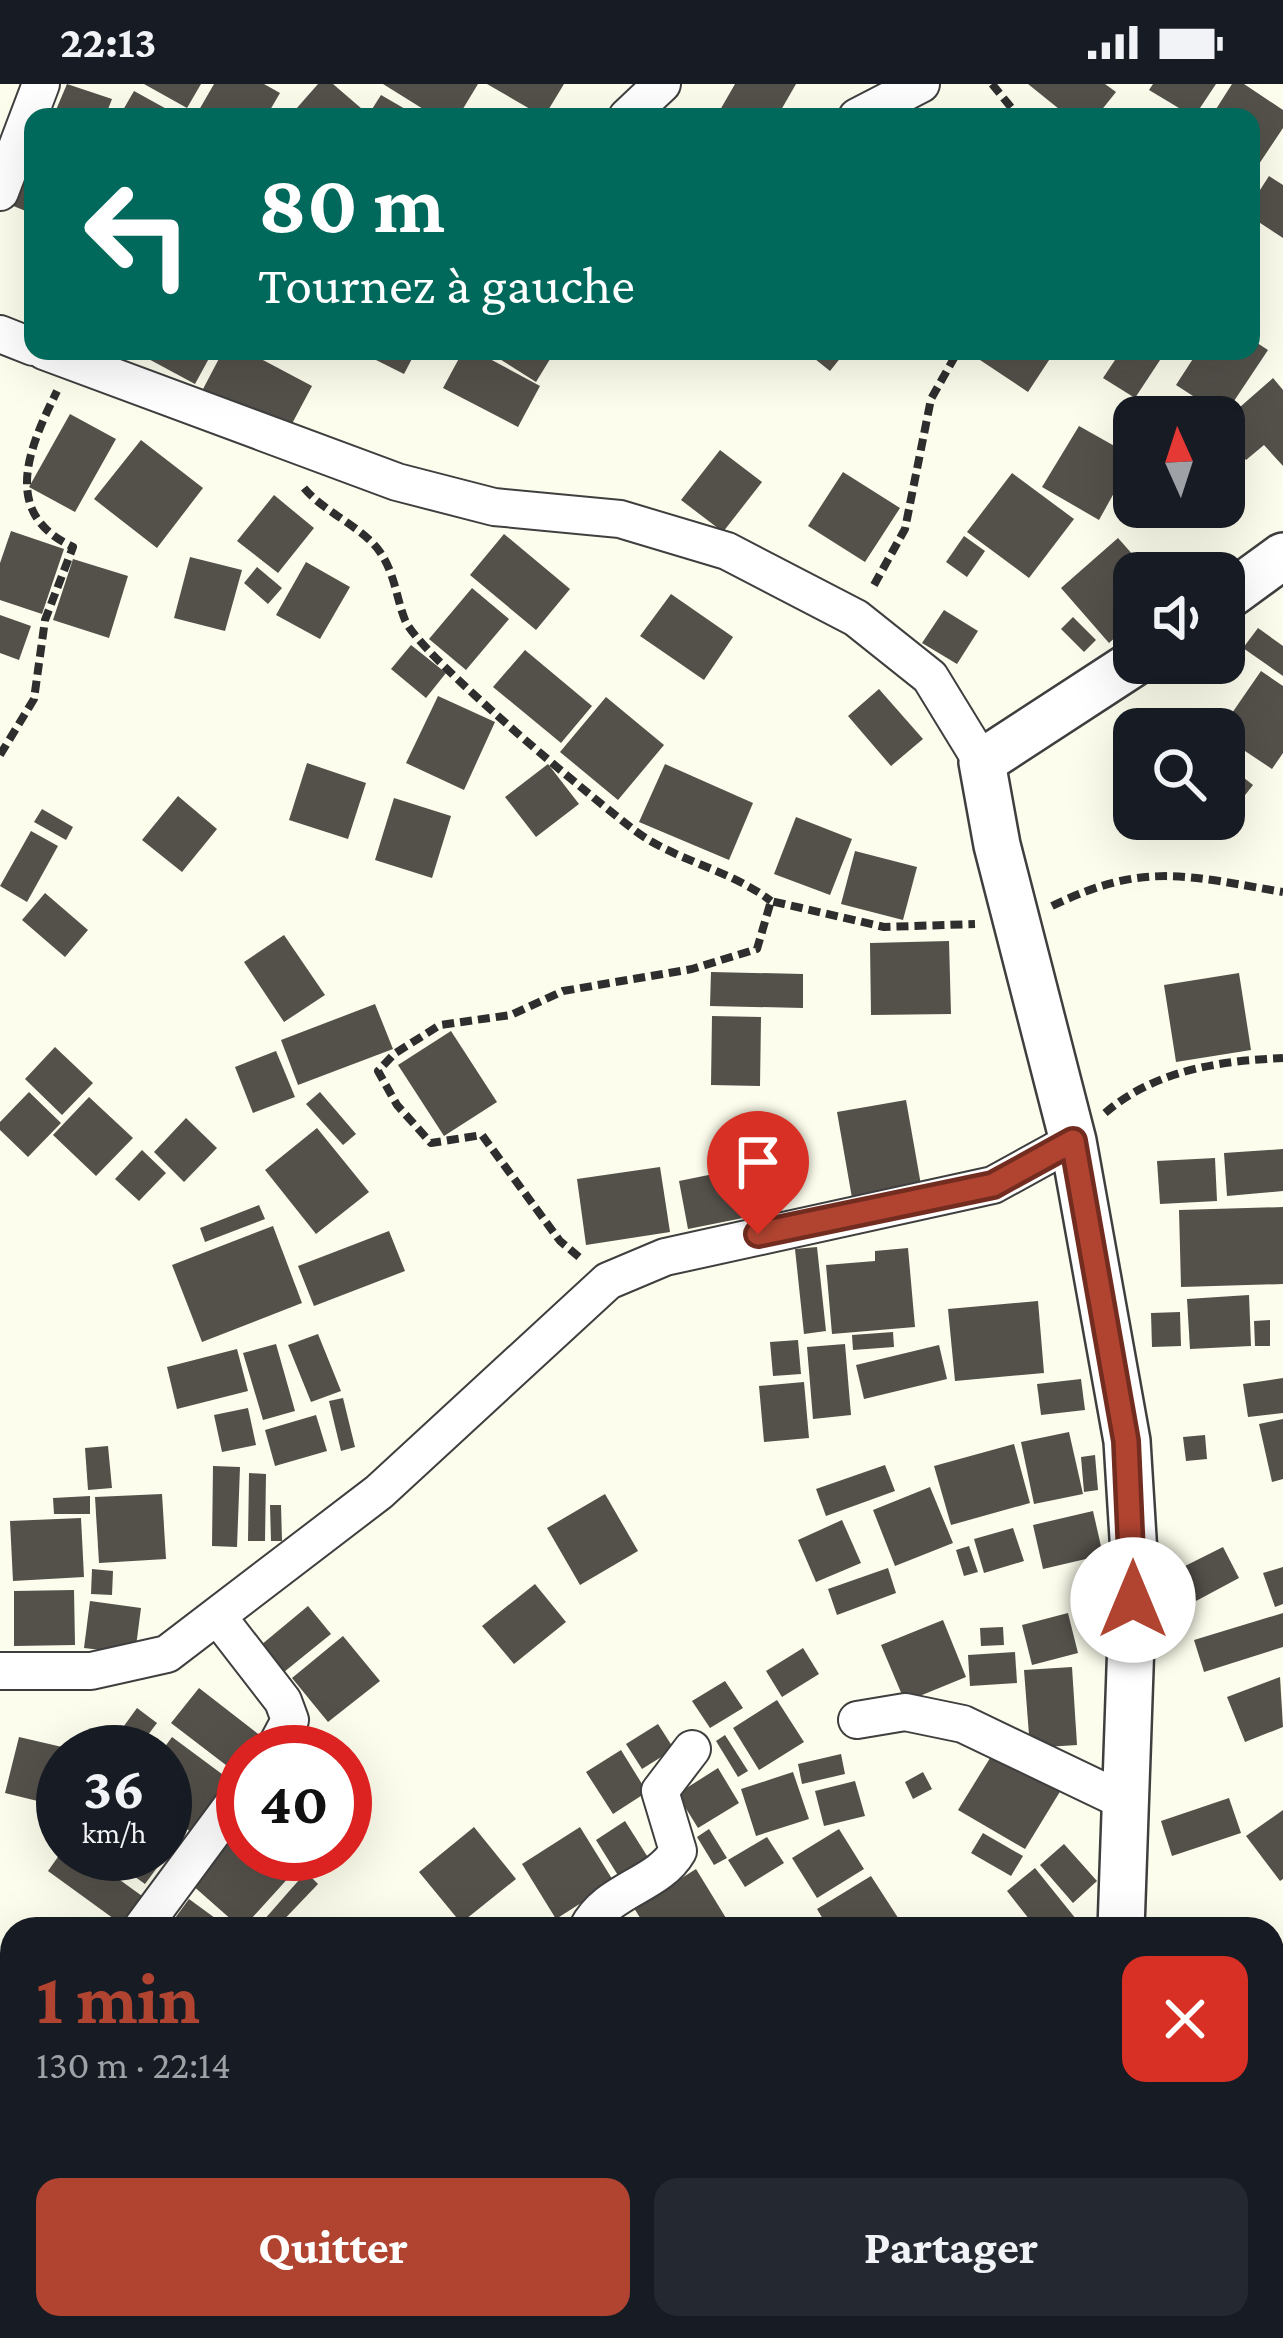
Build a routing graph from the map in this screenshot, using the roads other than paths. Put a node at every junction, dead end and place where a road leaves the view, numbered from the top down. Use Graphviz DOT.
graph roads {
  1 [pos="662,84"];
  2 [pos="922,84"];
  3 [pos="637,108"];
  4 [pos="875,108"];
  5 [pos="24,127"];
  6 [pos="0,192"];
  7 [pos="68,360"];
  8 [pos="1283,556"];
  9 [pos="1245,583"];
  10 [pos="1113,677"];
  11 [pos="982,762"];
  12 [pos="1073,1141"];
  13 [pos="218,1617"];
  14 [pos="0,1671"];
  15 [pos="857,1720"];
  16 [pos="287,1725"];
  17 [pos="692,1749"];
  18 [pos="1128,1803"];
  19 [pos="216,1828"];
  20 [pos="150,1917"];
  21 [pos="594,1917"];
  22 [pos="1122,1917"];
  1 -- 3 [label="street"];
  2 -- 4 [label="street"];
  5 -- 6 [label="street"];
  7 -- 11 [label="street"];
  8 -- 9 [label="street"];
  10 -- 11 [label="street"];
  11 -- 12 [label="street"];
  12 -- 13 [label="street"];
  12 -- 18 [label="street"];
  13 -- 14 [label="street"];
  13 -- 16 [label="street"];
  15 -- 18 [label="street"];
  17 -- 21 [label="street"];
  18 -- 22 [label="street"];
  19 -- 20 [label="street"];
}
